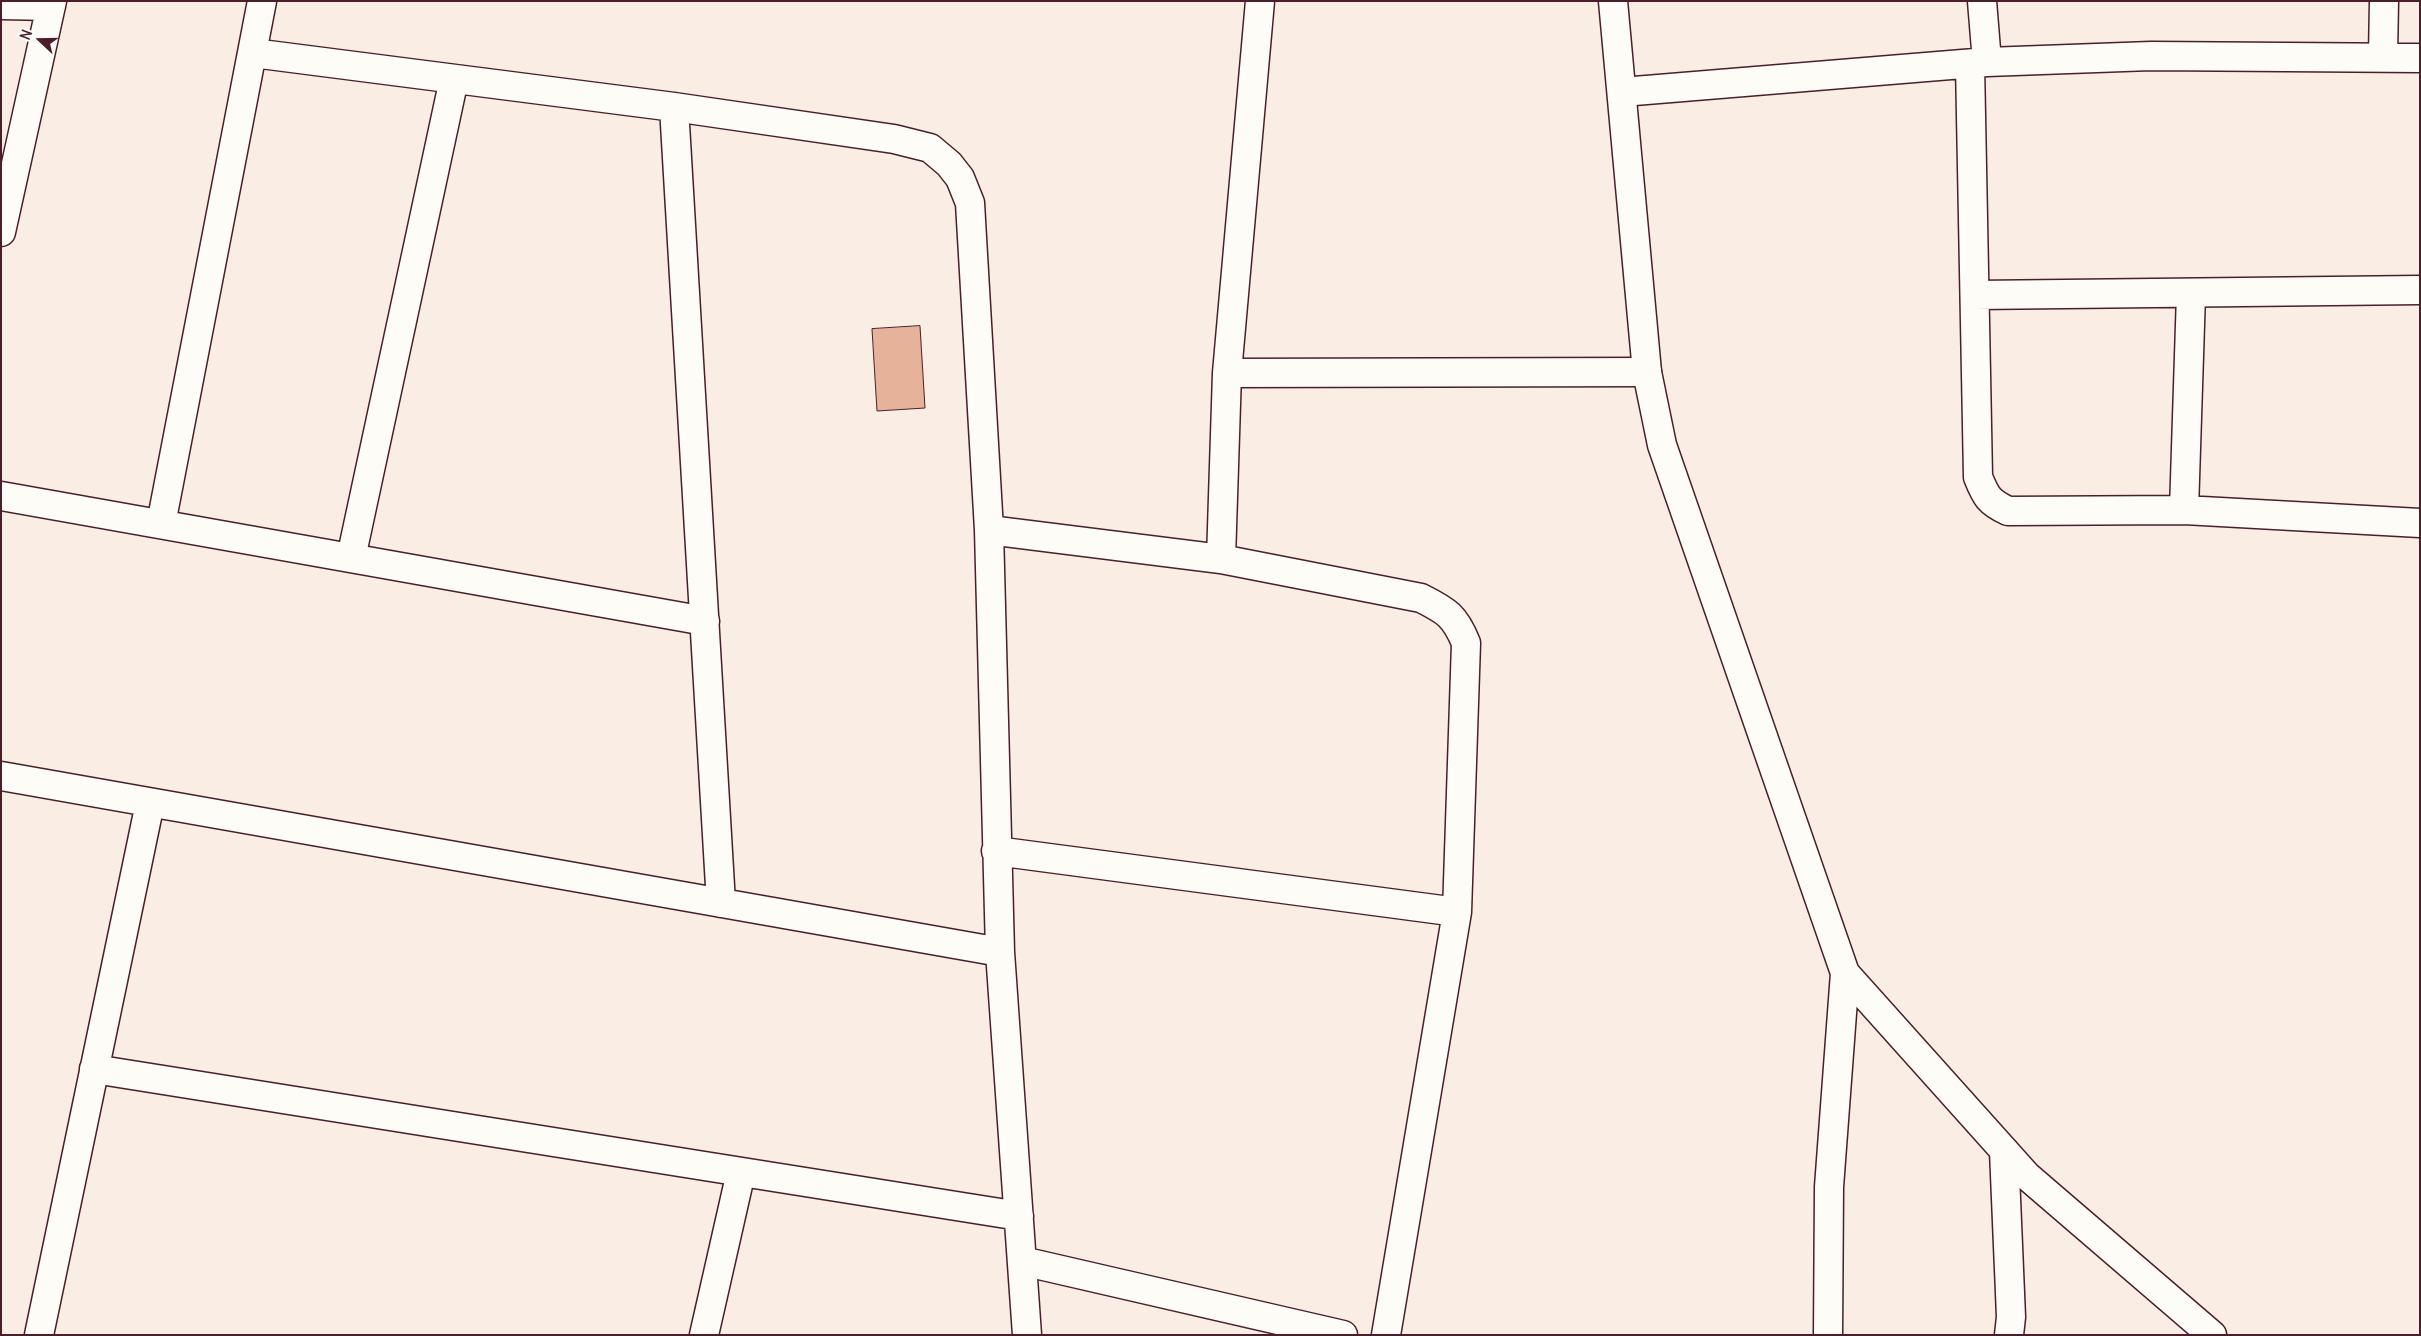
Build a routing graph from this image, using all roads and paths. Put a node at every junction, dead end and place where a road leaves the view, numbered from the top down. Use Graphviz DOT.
graph roads {
  1 [pos="262,1"];
  2 [pos="1260,1"];
  3 [pos="1613,1"];
  4 [pos="1982,1"];
  5 [pos="2384,1"];
  6 [pos="51,4"];
  7 [pos="1,5"];
  8 [pos="252,53"];
  9 [pos="2383,56"];
  10 [pos="2420,58"];
  11 [pos="1979,63"];
  12 [pos="454,79"];
  13 [pos="1622,92"];
  14 [pos="674,107"];
  15 [pos="3,217"];
  16 [pos="2420,290"];
  17 [pos="2191,294"];
  18 [pos="1976,295"];
  19 [pos="1647,372"];
  20 [pos="1227,373"];
  21 [pos="1,496"];
  22 [pos="2184,510"];
  23 [pos="2420,523"];
  24 [pos="161,524"];
  25 [pos="989,530"];
  26 [pos="351,558"];
  27 [pos="1221,560"];
  28 [pos="705,621"];
  29 [pos="1,776"];
  30 [pos="150,803"];
  31 [pos="996,851"];
  32 [pos="721,903"];
  33 [pos="1457,912"];
  34 [pos="1000,952"];
  35 [pos="1844,973"];
  36 [pos="94,1069"];
  37 [pos="2004,1151"];
  38 [pos="741,1172"];
  39 [pos="1019,1216"];
  40 [pos="1022,1262"];
  41 [pos="39,1335"];
  42 [pos="704,1335"];
  43 [pos="1028,1335"];
  44 [pos="1343,1335"];
  45 [pos="1386,1335"];
  46 [pos="1828,1335"];
  47 [pos="2009,1335"];
  48 [pos="2212,1335"];
  1 -- 8 [label="street"];
  2 -- 20 [label="street"];
  3 -- 13 [label="street"];
  4 -- 11 [label="street"];
  5 -- 9 [label="street"];
  6 -- 7 [label="street"];
  6 -- 15 [label="street"];
  8 -- 12 [label="street"];
  8 -- 24 [label="street"];
  9 -- 10 [label="street"];
  9 -- 11 [label="street"];
  11 -- 13 [label="street"];
  11 -- 18 [label="street"];
  12 -- 14 [label="street"];
  12 -- 26 [label="street"];
  13 -- 19 [label="street"];
  14 -- 25 [label="street"];
  14 -- 28 [label="street"];
  16 -- 17 [label="street"];
  17 -- 18 [label="street"];
  17 -- 22 [label="street"];
  18 -- 22 [label="street"];
  19 -- 20 [label="street"];
  19 -- 35 [label="street"];
  20 -- 27 [label="street"];
  21 -- 24 [label="street"];
  22 -- 23 [label="street"];
  24 -- 26 [label="street"];
  25 -- 27 [label="street"];
  25 -- 31 [label="street"];
  26 -- 28 [label="street"];
  27 -- 33 [label="street"];
  28 -- 32 [label="street"];
  29 -- 30 [label="street"];
  30 -- 32 [label="street"];
  30 -- 36 [label="street"];
  31 -- 33 [label="street"];
  31 -- 34 [label="street"];
  32 -- 34 [label="street"];
  33 -- 45 [label="street"];
  34 -- 39 [label="street"];
  35 -- 37 [label="street"];
  35 -- 46 [label="street"];
  36 -- 38 [label="street"];
  36 -- 41 [label="street"];
  37 -- 47 [label="street"];
  37 -- 48 [label="street"];
  38 -- 39 [label="street"];
  38 -- 42 [label="street"];
  39 -- 40 [label="street"];
  40 -- 43 [label="street"];
  40 -- 44 [label="street"];
}
